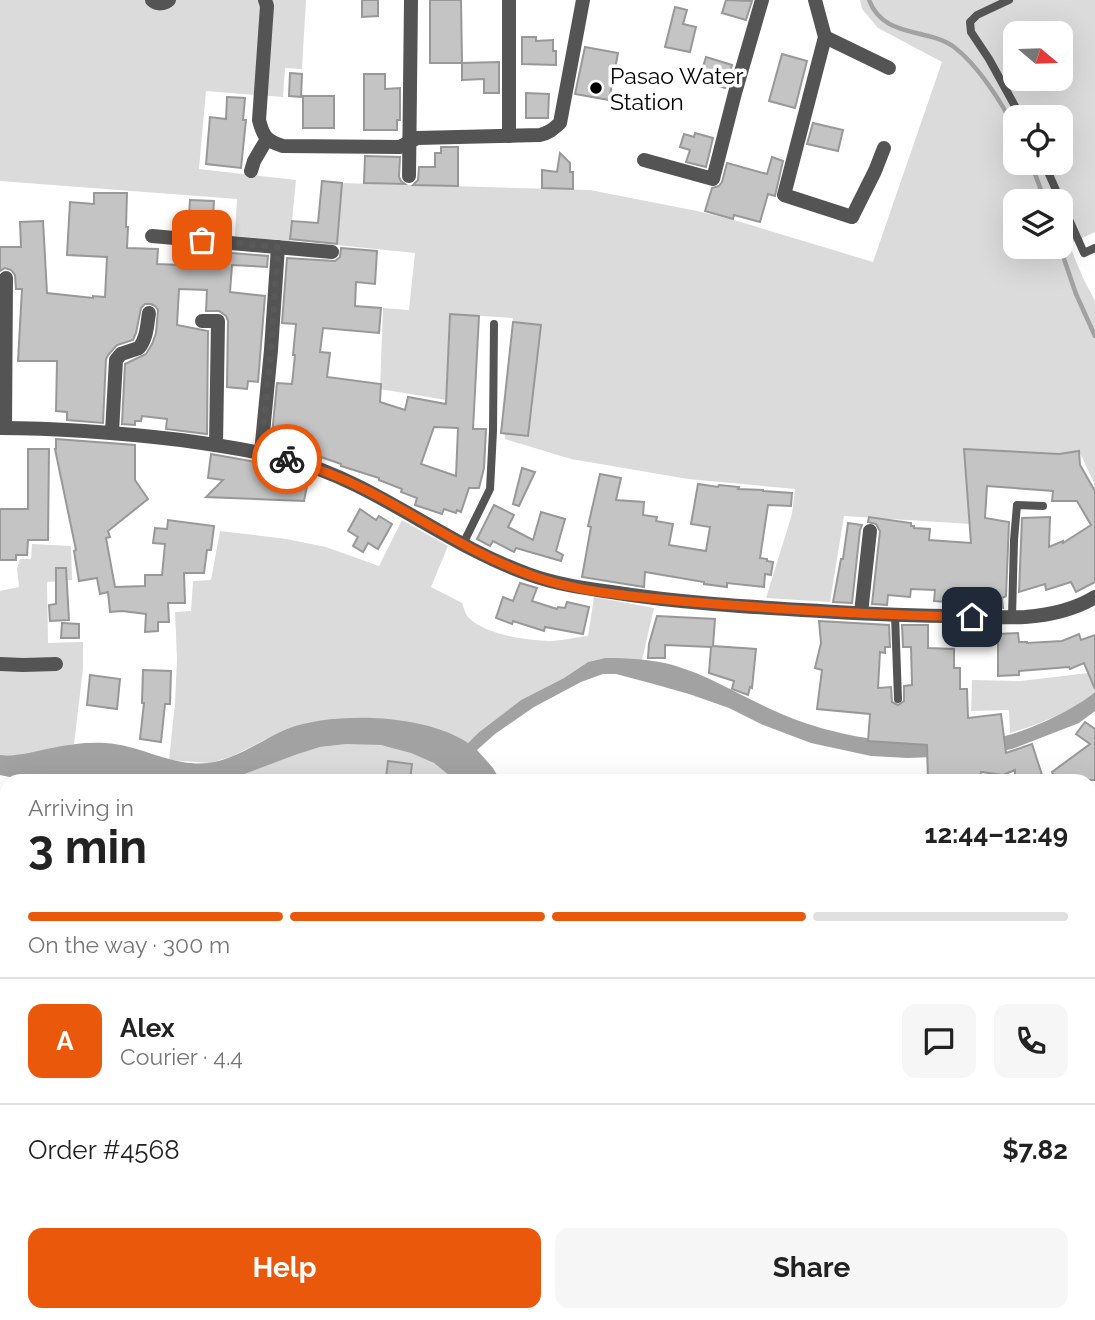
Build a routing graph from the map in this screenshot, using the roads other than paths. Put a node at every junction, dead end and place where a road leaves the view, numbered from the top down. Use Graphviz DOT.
graph roads {
  1 [pos="152,0"];
  2 [pos="169,0"];
  3 [pos="265,0"];
  4 [pos="411,0"];
  5 [pos="509,0"];
  6 [pos="583,0"];
  7 [pos="762,0"];
  8 [pos="815,0"];
  9 [pos="1009,0"];
  10 [pos="825,37"];
  11 [pos="889,68"];
  12 [pos="1014,105"];
  13 [pos="509,136"];
  14 [pos="267,139"];
  15 [pos="409,143"];
  16 [pos="884,148"];
  17 [pos="644,160"];
  18 [pos="251,171"];
  19 [pos="1049,175"];
  20 [pos="409,176"];
  21 [pos="152,236"];
  22 [pos="278,247"];
  23 [pos="1095,248"];
  24 [pos="332,252"];
  25 [pos="6,278"];
  26 [pos="149,313"];
  27 [pos="202,321"];
  28 [pos="494,324"];
  29 [pos="3,428"];
  30 [pos="112,432"];
  31 [pos="216,444"];
  32 [pos="261,453"];
  33 [pos="1043,506"];
  34 [pos="870,531"];
  35 [pos="463,544"];
  36 [pos="1095,597"];
  37 [pos="860,613"];
  38 [pos="895,615"];
  39 [pos="1012,617"];
  40 [pos="0,664"];
  41 [pos="56,664"];
  42 [pos="898,699"];
  1 -- 2 [label="street"];
  3 -- 14 [label="street"];
  4 -- 15 [label="street"];
  5 -- 13 [label="street"];
  6 -- 13 [label="street"];
  7 -- 17 [label="street"];
  8 -- 10 [label="street"];
  9 -- 12 [label="lane"];
  10 -- 11 [label="street"];
  10 -- 16 [label="street"];
  13 -- 15 [label="street"];
  14 -- 15 [label="street"];
  14 -- 18 [label="street"];
  15 -- 20 [label="street"];
  19 -- 23 [label="lane"];
  21 -- 22 [label="street"];
  22 -- 24 [label="street"];
  22 -- 32 [label="street"];
  25 -- 29 [label="street"];
  26 -- 30 [label="street"];
  27 -- 31 [label="street"];
  28 -- 35 [label="lane"];
  29 -- 30 [label="street"];
  30 -- 31 [label="street"];
  31 -- 32 [label="street"];
  32 -- 35 [label="street"];
  33 -- 39 [label="lane"];
  34 -- 37 [label="street"];
  35 -- 37 [label="street"];
  36 -- 39 [label="street"];
  37 -- 38 [label="street"];
  38 -- 39 [label="street"];
  38 -- 42 [label="lane"];
  40 -- 41 [label="street"];
}
